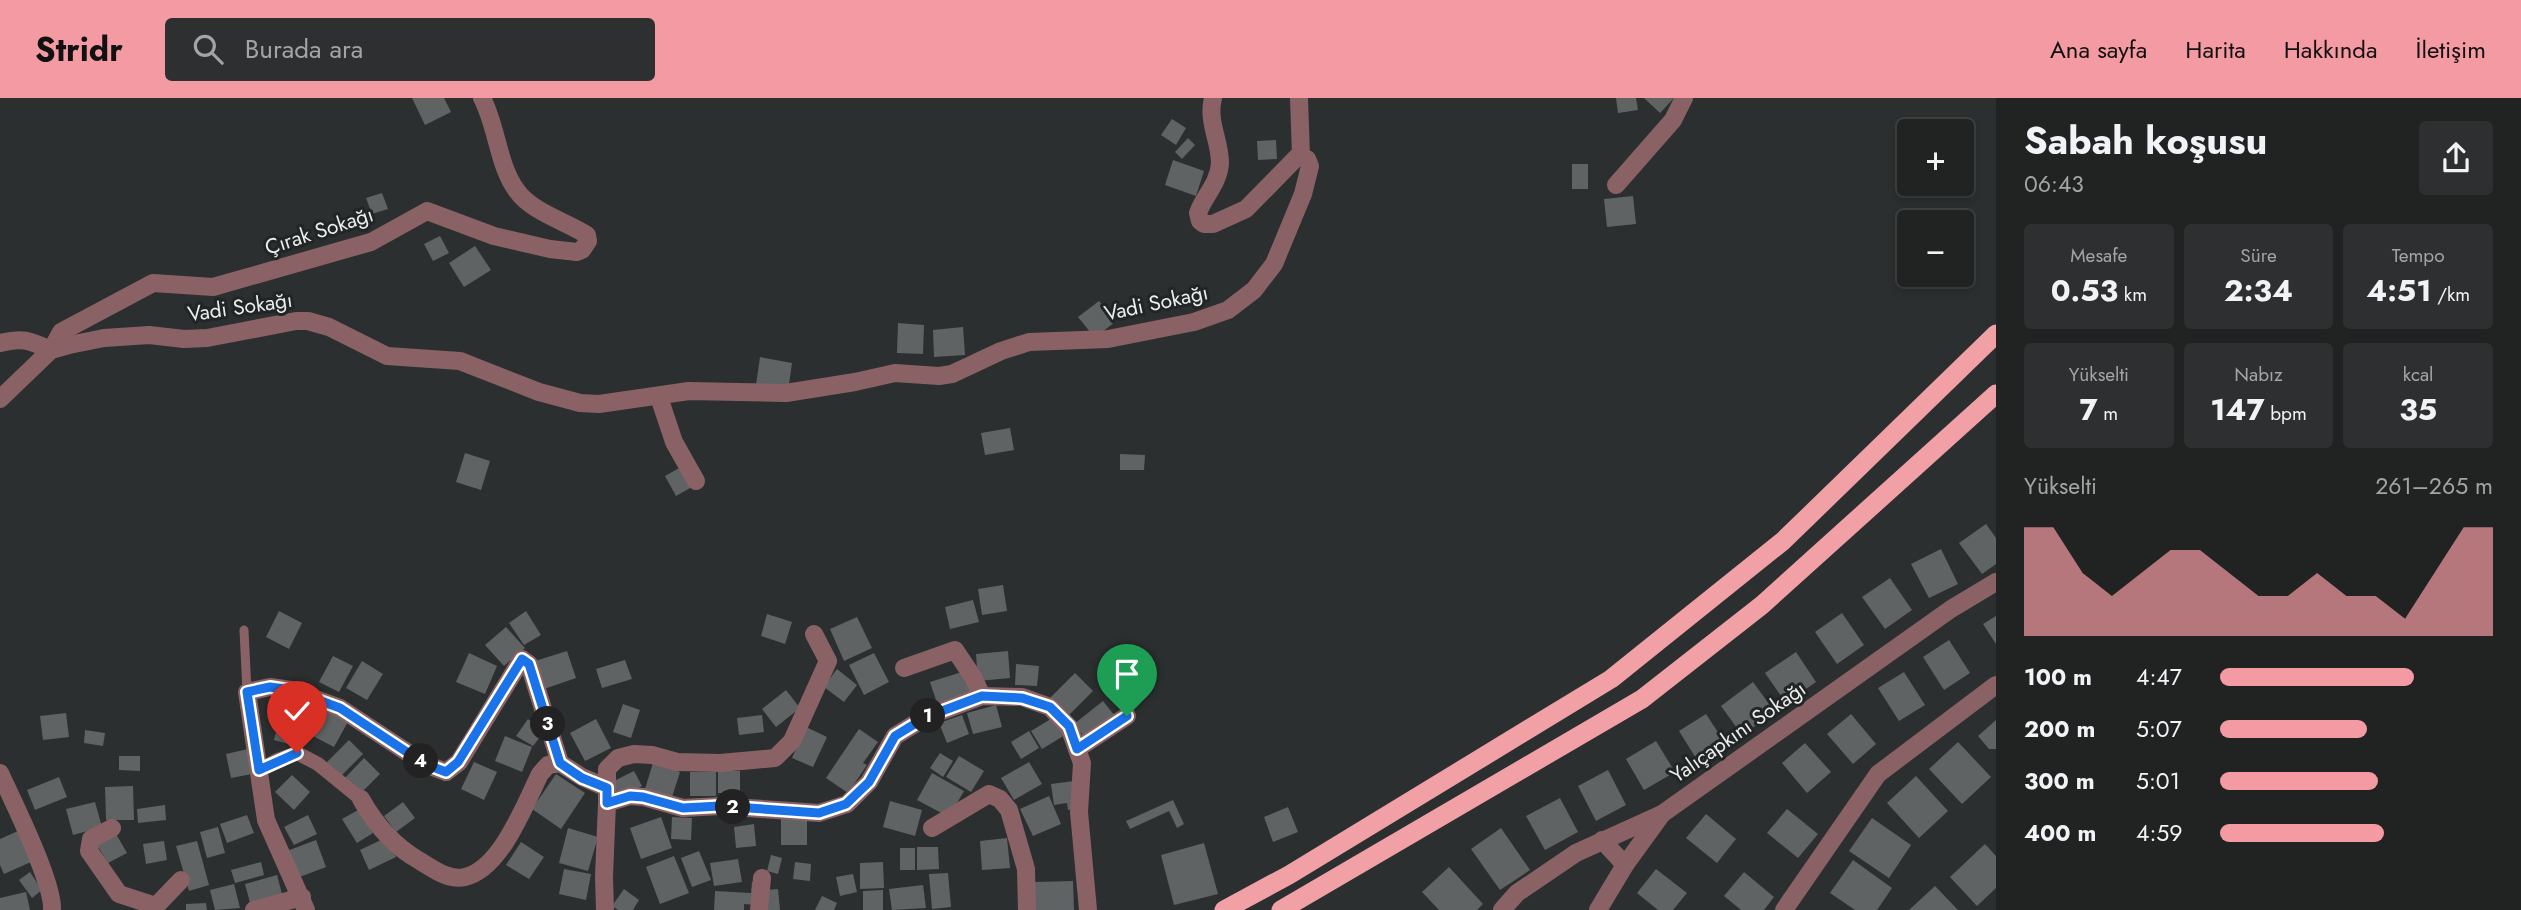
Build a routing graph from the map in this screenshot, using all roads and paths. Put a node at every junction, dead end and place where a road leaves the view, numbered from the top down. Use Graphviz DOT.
graph roads {
  1 [pos="482,98"];
  2 [pos="1213,98"];
  3 [pos="1299,98"];
  4 [pos="1684,98"];
  5 [pos="1301,156"];
  6 [pos="1616,186"];
  7 [pos="1996,334"];
  8 [pos="0,343"];
  9 [pos="51,350"];
  10 [pos="1996,394"];
  11 [pos="659,397"];
  12 [pos="0,399"];
  13 [pos="696,481"];
  14 [pos="1996,582"];
  15 [pos="244,630"];
  16 [pos="814,634"];
  17 [pos="904,668"];
  18 [pos="1996,685"];
  19 [pos="247,692"];
  20 [pos="982,696"];
  21 [pos="1127,716"];
  22 [pos="1077,749"];
  23 [pos="560,763"];
  24 [pos="259,770"];
  25 [pos="0,773"];
  26 [pos="607,795"];
  27 [pos="361,799"];
  28 [pos="1662,814"];
  29 [pos="112,828"];
  30 [pos="932,828"];
  31 [pos="1602,840"];
  32 [pos="1625,865"];
  33 [pos="762,878"];
  34 [pos="181,880"];
  35 [pos="304,904"];
  36 [pos="156,908"];
  37 [pos="52,910"];
  38 [pos="254,910"];
  39 [pos="605,910"];
  40 [pos="760,910"];
  41 [pos="1027,910"];
  42 [pos="1088,910"];
  43 [pos="1224,910"];
  44 [pos="1281,910"];
  45 [pos="1502,910"];
  46 [pos="1598,910"];
  47 [pos="1784,910"];
  1 -- 9 [label="street, Çırak Sokağı"];
  2 -- 5 [label="street"];
  3 -- 5 [label="street"];
  4 -- 6 [label="street"];
  5 -- 11 [label="street, Vadi Sokağı"];
  7 -- 43 [label="highway"];
  8 -- 9 [label="street"];
  9 -- 11 [label="street, Vadi Sokağı"];
  9 -- 12 [label="street"];
  10 -- 44 [label="highway"];
  11 -- 13 [label="street"];
  14 -- 28 [label="street, Yalıçapkını Sokağı"];
  15 -- 19 [label="lane"];
  16 -- 26 [label="street"];
  17 -- 20 [label="street"];
  18 -- 47 [label="street"];
  19 -- 23 [label="street"];
  19 -- 24 [label="street"];
  20 -- 22 [label="street"];
  20 -- 26 [label="street"];
  21 -- 22 [label="street"];
  22 -- 42 [label="street"];
  23 -- 26 [label="street"];
  23 -- 27 [label="street"];
  24 -- 27 [label="street"];
  24 -- 35 [label="street"];
  25 -- 37 [label="street"];
  26 -- 39 [label="street"];
  28 -- 31 [label="street, Yalıçapkını Sokağı"];
  28 -- 32 [label="street"];
  29 -- 36 [label="street"];
  30 -- 41 [label="street"];
  31 -- 32 [label="street"];
  31 -- 45 [label="street, Yalıçapkını Sokağı"];
  32 -- 46 [label="street"];
  33 -- 40 [label="street"];
  34 -- 36 [label="street"];
  35 -- 38 [label="street"];
}
